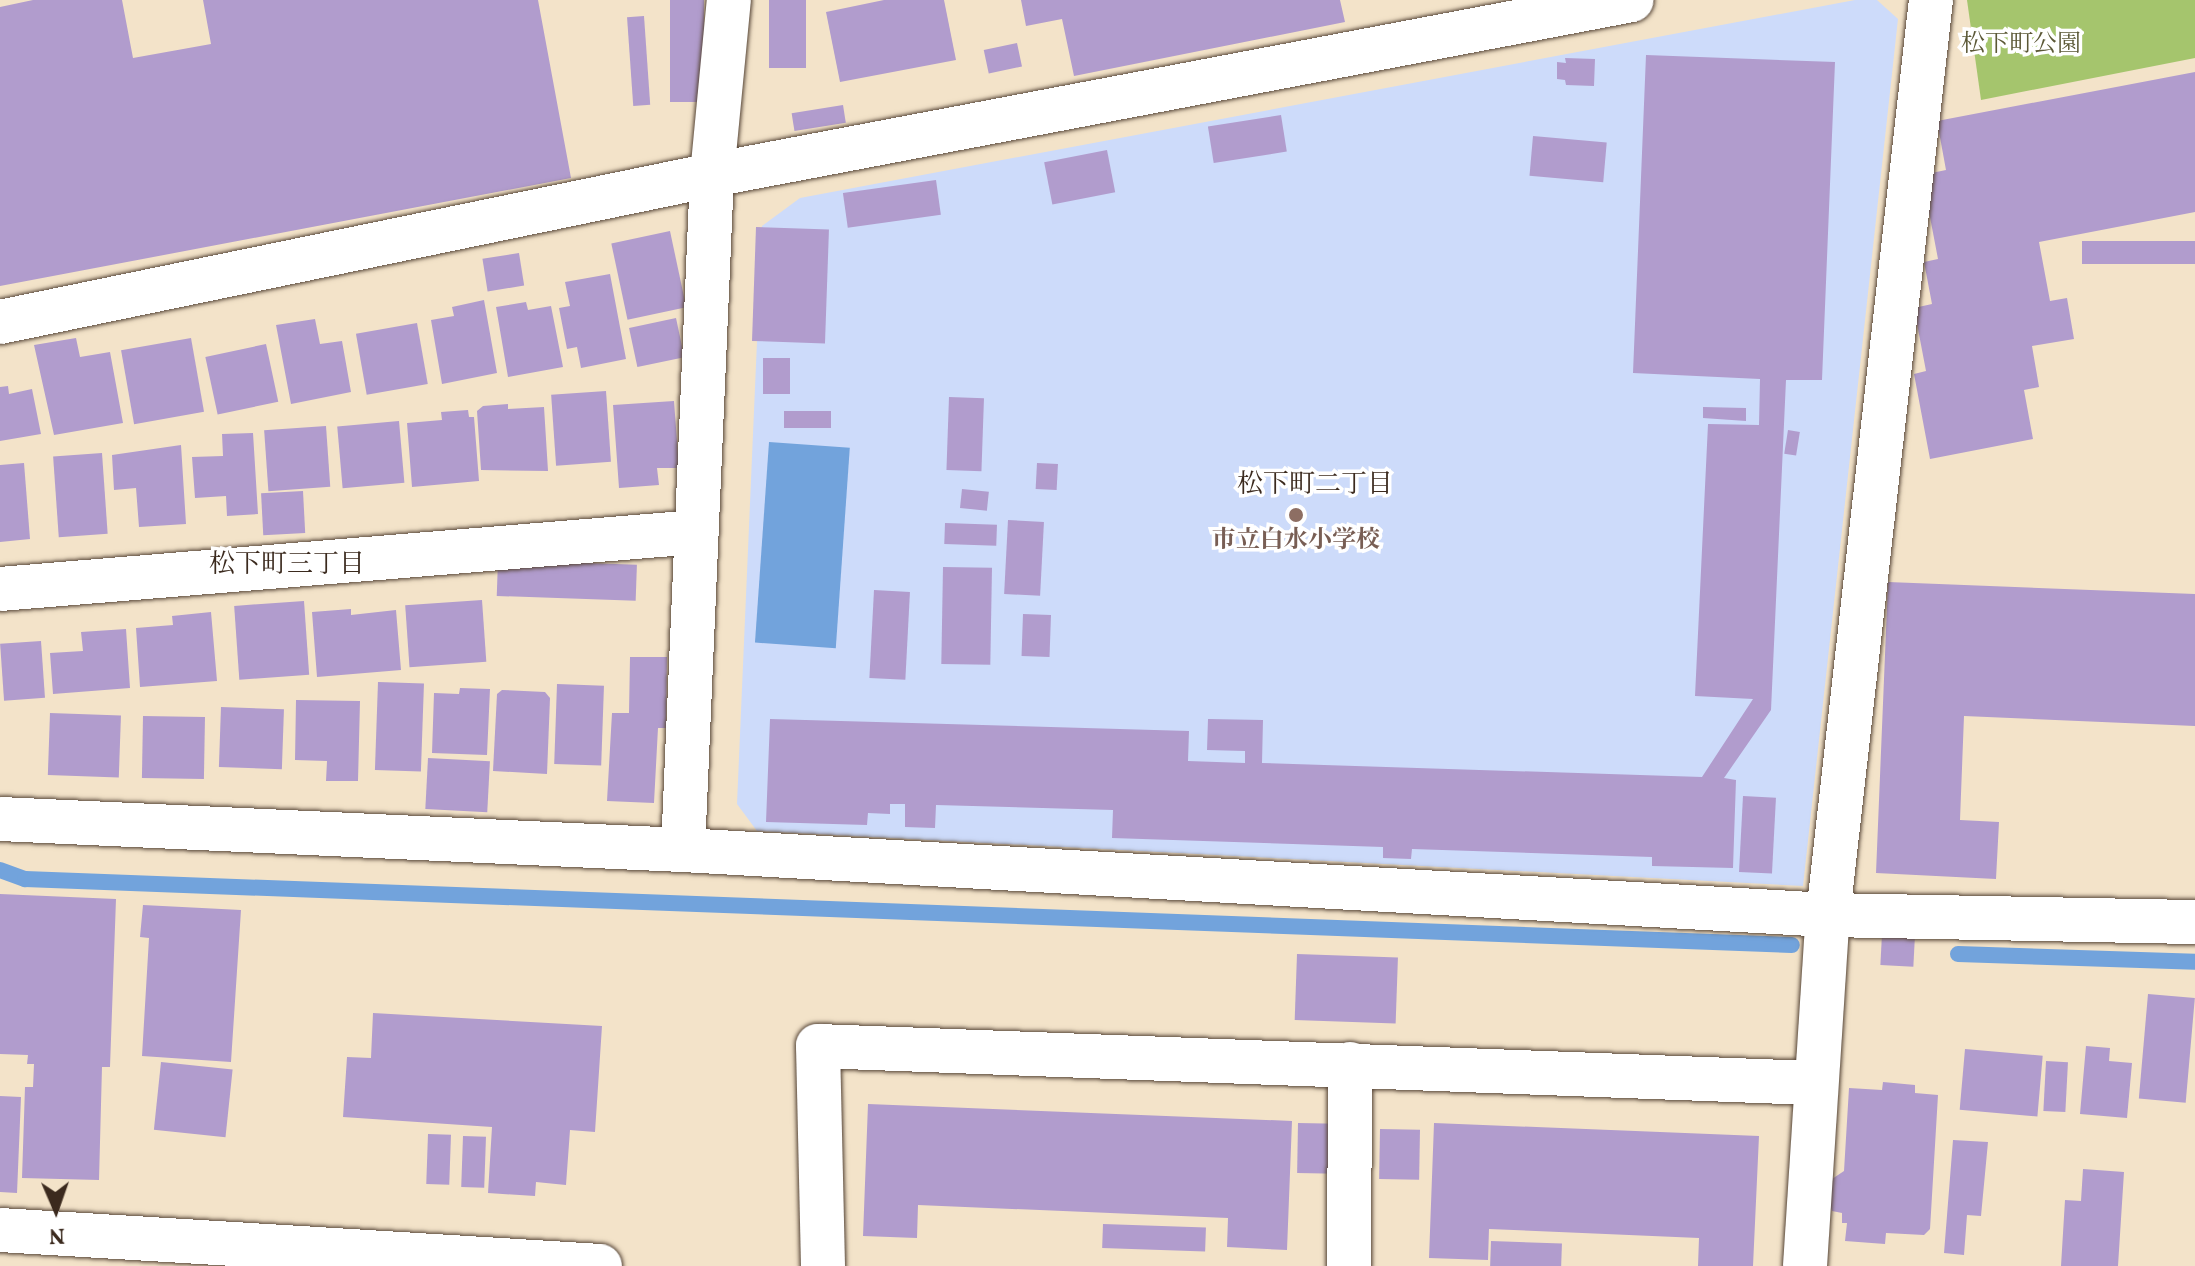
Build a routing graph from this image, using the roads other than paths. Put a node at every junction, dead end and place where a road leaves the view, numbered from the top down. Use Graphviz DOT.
graph roads {
  1 [pos="729,0"];
  2 [pos="1632,0"];
  3 [pos="1931,0"];
  4 [pos="712,175"];
  5 [pos="0,322"];
  6 [pos="696,532"];
  7 [pos="0,589"];
  8 [pos="0,819"];
  9 [pos="683,850"];
  10 [pos="1828,915"];
  11 [pos="2195,922"];
  12 [pos="1350,1064"];
  13 [pos="1815,1083"];
  14 [pos="0,1230"];
  15 [pos="600,1266"];
  16 [pos="823,1266"];
  17 [pos="1349,1266"];
  18 [pos="1805,1266"];
  1 -- 4 [label="street"];
  2 -- 4 [label="street"];
  3 -- 10 [label="street"];
  4 -- 5 [label="street"];
  4 -- 6 [label="street"];
  6 -- 7 [label="street"];
  6 -- 9 [label="street"];
  8 -- 9 [label="street"];
  9 -- 10 [label="street"];
  10 -- 11 [label="street"];
  10 -- 13 [label="street"];
  12 -- 13 [label="street"];
  12 -- 16 [label="street"];
  12 -- 17 [label="street"];
  13 -- 18 [label="street"];
  14 -- 15 [label="street"];
}
